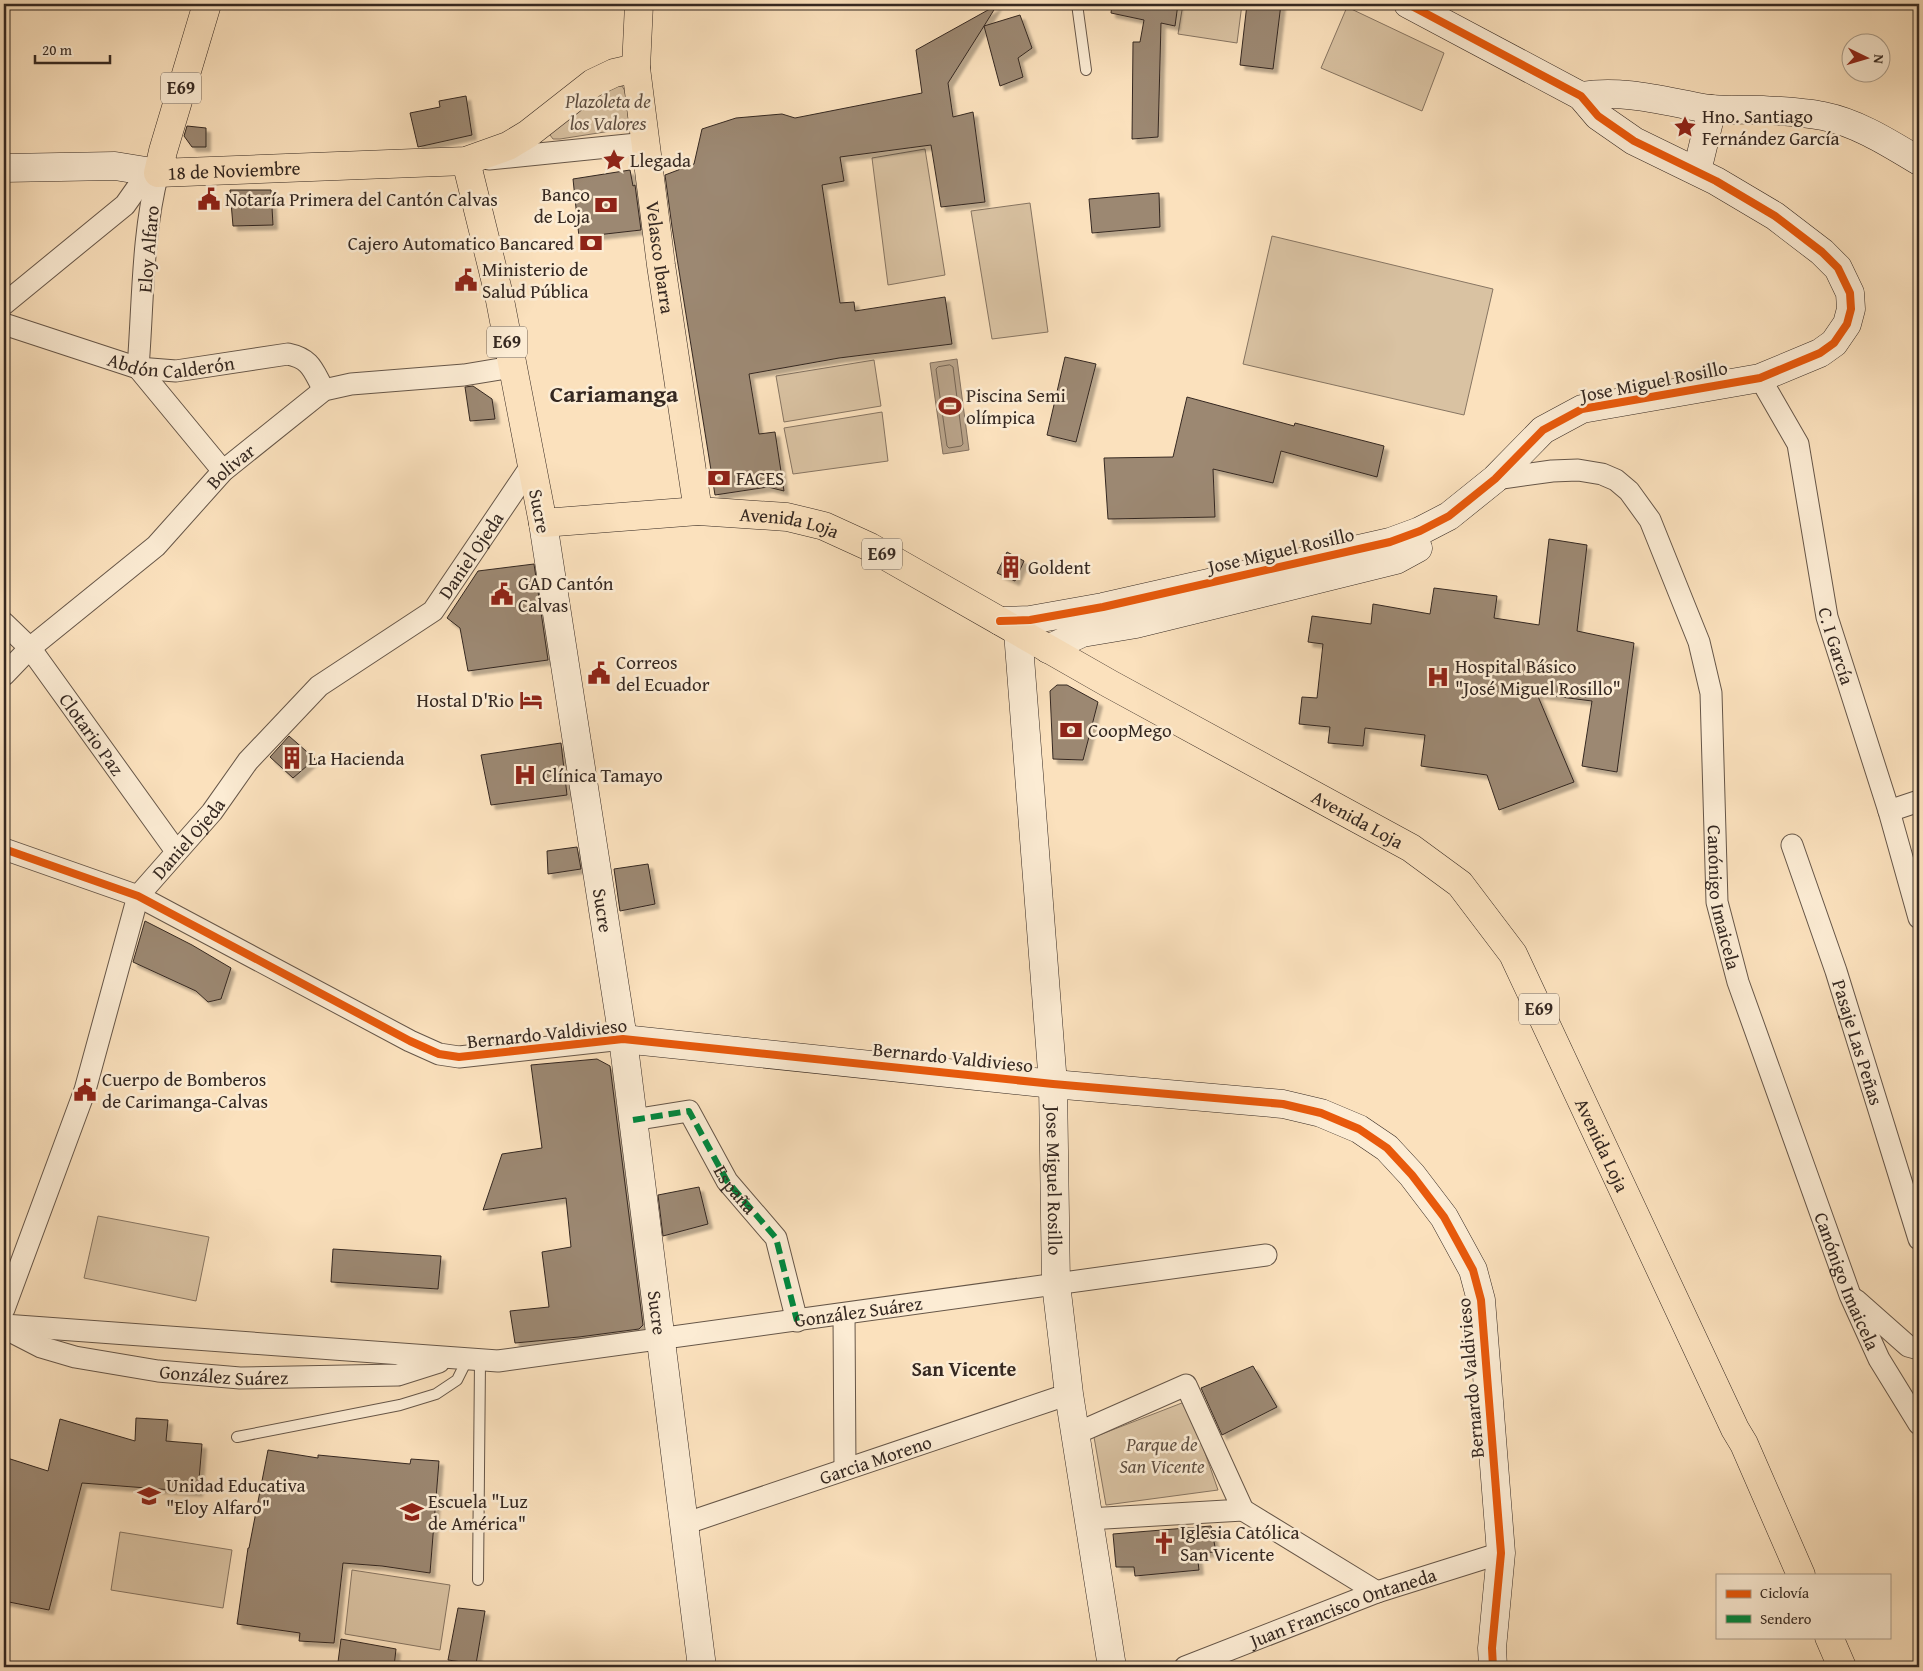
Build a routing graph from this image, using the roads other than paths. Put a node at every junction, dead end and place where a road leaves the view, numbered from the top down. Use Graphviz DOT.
graph roads {
  1 [pos="207,4"];
  2 [pos="639,4"];
  3 [pos="1077,4"];
  4 [pos="1408,4"];
  5 [pos="636,68"];
  6 [pos="1086,70"];
  7 [pos="1581,96"];
  8 [pos="1712,109"];
  9 [pos="646,143"];
  10 [pos="466,161"];
  11 [pos="1919,161"];
  12 [pos="4,168"];
  13 [pos="1697,171"];
  14 [pos="158,173"];
  15 [pos="112,215"];
  16 [pos="147,237"];
  17 [pos="4,304"];
  18 [pos="4,324"];
  19 [pos="512,367"];
  20 [pos="138,368"];
  21 [pos="1760,378"];
  22 [pos="324,390"];
  23 [pos="531,466"];
  24 [pos="222,471"];
  25 [pos="1495,479"];
  26 [pos="698,511"];
  27 [pos="1449,516"];
  28 [pos="543,523"];
  29 [pos="4,623"];
  30 [pos="1009,626"];
  31 [pos="30,648"];
  32 [pos="1048,650"];
  33 [pos="4,675"];
  34 [pos="1919,801"];
  35 [pos="1889,811"];
  36 [pos="1792,845"];
  37 [pos="4,849"];
  38 [pos="176,851"];
  39 [pos="138,896"];
  40 [pos="1919,918"];
  41 [pos="623,1038"];
  42 [pos="1054,1084"];
  43 [pos="633,1120"];
  44 [pos="1919,1239"];
  45 [pos="1266,1255"];
  46 [pos="1056,1284"];
  47 [pos="1850,1295"];
  48 [pos="4,1309"];
  49 [pos="844,1314"];
  50 [pos="797,1321"];
  51 [pos="4,1326"];
  52 [pos="660,1340"];
  53 [pos="1919,1349"];
  54 [pos="474,1360"];
  55 [pos="1069,1394"];
  56 [pos="1919,1424"];
  57 [pos="1075,1434"];
  58 [pos="237,1437"];
  59 [pos="845,1469"];
  60 [pos="1243,1510"];
  61 [pos="1088,1519"];
  62 [pos="684,1524"];
  63 [pos="1501,1554"];
  64 [pos="1801,1574"];
  65 [pos="478,1580"];
  66 [pos="1377,1592"];
  67 [pos="1829,1638"];
  68 [pos="702,1667"];
  69 [pos="1112,1667"];
  70 [pos="1185,1667"];
  71 [pos="1493,1667"];
  72 [pos="1842,1667"];
  1 -- 14 [label="main road, Eloy Alfaro / E69"];
  2 -- 5 [label="main road, Velasco Ibarra"];
  3 -- 6 [label="lane"];
  4 -- 7 [label="street"];
  5 -- 9 [label="main road, Velasco Ibarra"];
  5 -- 10 [label="main road, 18 de Noviembre"];
  7 -- 8 [label="street"];
  7 -- 13 [label="street, Jose Miguel Rosillo"];
  8 -- 11 [label="street"];
  8 -- 13 [label="street"];
  9 -- 10 [label="street, 18 de Noviembre"];
  9 -- 26 [label="main road, Velasco Ibarra"];
  10 -- 14 [label="main road, 18 de Noviembre"];
  10 -- 19 [label="main road, Sucre / E69"];
  12 -- 14 [label="street, 18 de Noviembre"];
  13 -- 21 [label="street, Jose Miguel Rosillo"];
  14 -- 15 [label="street"];
  14 -- 16 [label="street, Eloy Alfaro"];
  15 -- 16 [label="street"];
  15 -- 17 [label="street"];
  16 -- 20 [label="street, Eloy Alfaro"];
  18 -- 20 [label="street, Abdón Calderón"];
  19 -- 22 [label="street, Bolivar"];
  19 -- 23 [label="main road, Sucre / E69"];
  20 -- 22 [label="street, Abdón Calderón"];
  20 -- 24 [label="street"];
  21 -- 25 [label="street, Jose Miguel Rosillo"];
  21 -- 35 [label="street, C. I García"];
  22 -- 24 [label="street, Bolivar"];
  23 -- 28 [label="main road, Sucre / E69"];
  23 -- 38 [label="street, Daniel Ojeda"];
  24 -- 31 [label="street, Bolivar"];
  25 -- 27 [label="street, Jose Miguel Rosillo"];
  25 -- 47 [label="street, Canónigo Imaicela"];
  26 -- 28 [label="main road, Avenida Loja / E69"];
  26 -- 30 [label="main road, Avenida Loja / E69"];
  27 -- 30 [label="street, Jose Miguel Rosillo"];
  27 -- 32 [label="street"];
  28 -- 41 [label="street, Sucre"];
  29 -- 31 [label="street, Clotario Paz"];
  30 -- 32 [label="main road, Avenida Loja / E69"];
  30 -- 42 [label="street, Jose Miguel Rosillo"];
  31 -- 33 [label="street, Bolivar"];
  31 -- 38 [label="street, Clotario Paz"];
  32 -- 64 [label="main road, Avenida Loja / E69"];
  34 -- 35 [label="street"];
  35 -- 40 [label="street, C. I García"];
  36 -- 44 [label="street, Pasaje Las Peñas"];
  37 -- 39 [label="street, Bernardo Valdivieso"];
  38 -- 39 [label="street, Daniel Ojeda"];
  39 -- 41 [label="street, Bernardo Valdivieso"];
  39 -- 48 [label="street, Daniel Ojeda"];
  41 -- 42 [label="street, Bernardo Valdivieso"];
  41 -- 43 [label="street, Sucre"];
  42 -- 46 [label="street, Jose Miguel Rosillo"];
  42 -- 63 [label="street, Bernardo Valdivieso"];
  43 -- 50 [label="street, España"];
  43 -- 52 [label="street, Sucre"];
  45 -- 46 [label="street, González Suárez"];
  46 -- 49 [label="street, González Suárez"];
  46 -- 55 [label="street, Jose Miguel Rosillo"];
  47 -- 53 [label="street"];
  47 -- 56 [label="street, Canónigo Imaicela"];
  49 -- 50 [label="street, González Suárez"];
  49 -- 59 [label="street"];
  50 -- 52 [label="street, González Suárez"];
  51 -- 54 [label="street, González Suárez"];
  51 -- 54 [label="street, González Suárez"];
  52 -- 54 [label="street, González Suárez"];
  52 -- 62 [label="street, Sucre"];
  54 -- 58 [label="lane"];
  54 -- 65 [label="lane"];
  55 -- 57 [label="street, Jose Miguel Rosillo"];
  55 -- 59 [label="street, Garcia Moreno"];
  57 -- 60 [label="street"];
  57 -- 61 [label="street, Jose Miguel Rosillo"];
  59 -- 62 [label="street, Garcia Moreno"];
  60 -- 61 [label="street"];
  60 -- 66 [label="street"];
  61 -- 69 [label="street, Jose Miguel Rosillo"];
  62 -- 68 [label="street, Sucre"];
  63 -- 66 [label="street, Juan Francisco Ontaneda"];
  63 -- 71 [label="street, Bernardo Valdivieso"];
  66 -- 70 [label="street, Juan Francisco Ontaneda"];
  67 -- 72 [label="main road"];
}
